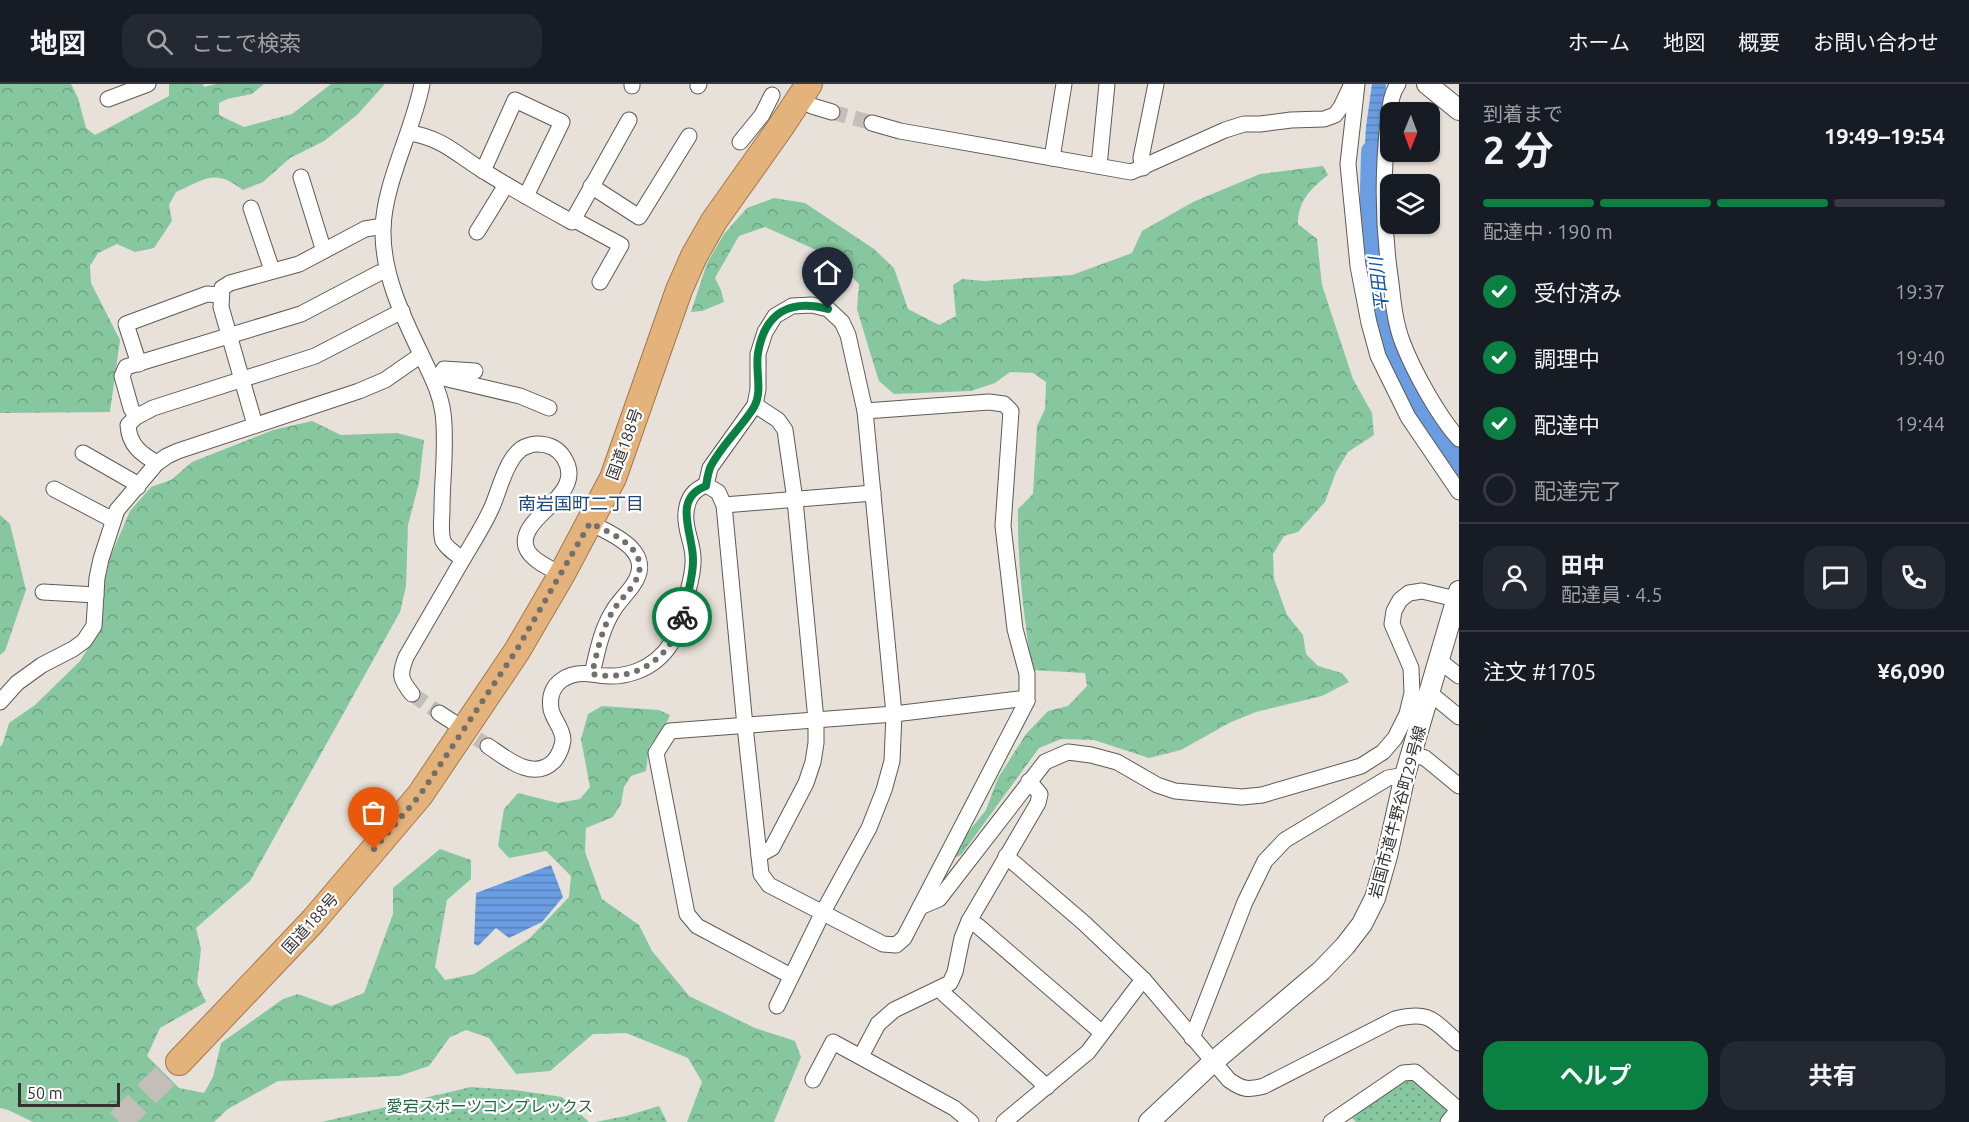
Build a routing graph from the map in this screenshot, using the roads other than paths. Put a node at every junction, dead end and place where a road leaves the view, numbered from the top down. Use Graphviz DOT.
graph roads {
  1 [pos="148,84"];
  2 [pos="422,84"];
  3 [pos="1064,84"];
  4 [pos="1107,84"];
  5 [pos="1156,84"];
  6 [pos="1352,84"];
  7 [pos="1357,84"];
  8 [pos="1398,84"];
  9 [pos="1427,84"];
  10 [pos="772,92"];
  11 [pos="810,95"];
  12 [pos="108,99"];
  13 [pos="1459,110"];
  14 [pos="832,112"];
  15 [pos="629,120"];
  16 [pos="872,123"];
  17 [pos="409,133"];
  18 [pos="689,136"];
  19 [pos="740,142"];
  20 [pos="1052,158"];
  21 [pos="1099,166"];
  22 [pos="1143,168"];
  23 [pos="483,171"];
  24 [pos="301,177"];
  25 [pos="506,185"];
  26 [pos="591,186"];
  27 [pos="526,196"];
  28 [pos="251,208"];
  29 [pos="573,219"];
  30 [pos="383,226"];
  31 [pos="477,231"];
  32 [pos="325,250"];
  33 [pos="272,270"];
  34 [pos="387,272"];
  35 [pos="600,282"];
  36 [pos="221,295"];
  37 [pos="402,311"];
  38 [pos="228,336"];
  39 [pos="421,355"];
  40 [pos="139,364"];
  41 [pos="475,371"];
  42 [pos="437,378"];
  43 [pos="241,379"];
  44 [pos="755,405"];
  45 [pos="549,408"];
  46 [pos="865,411"];
  47 [pos="136,417"];
  48 [pos="255,425"];
  49 [pos="1459,440"];
  50 [pos="83,453"];
  51 [pos="158,463"];
  52 [pos="706,486"];
  53 [pos="138,487"];
  54 [pos="54,489"];
  55 [pos="1459,492"];
  56 [pos="873,493"];
  57 [pos="795,500"];
  58 [pos="724,505"];
  59 [pos="113,520"];
  60 [pos="590,523"];
  61 [pos="463,559"];
  62 [pos="562,574"];
  63 [pos="43,592"];
  64 [pos="96,595"];
  65 [pos="1458,595"];
  66 [pos="1438,662"];
  67 [pos="592,674"];
  68 [pos="1459,676"];
  69 [pos="412,694"];
  70 [pos="1428,695"];
  71 [pos="1027,701"];
  72 [pos="0,702"];
  73 [pos="439,712"];
  74 [pos="894,714"];
  75 [pos="1459,717"];
  76 [pos="816,720"];
  77 [pos="453,722"];
  78 [pos="745,726"];
  79 [pos="488,746"];
  80 [pos="1411,754"];
  81 [pos="1405,775"];
  82 [pos="1029,781"];
  83 [pos="1459,786"];
  84 [pos="759,855"];
  85 [pos="1006,856"];
  86 [pos="920,906"];
  87 [pos="823,912"];
  88 [pos="969,921"];
  89 [pos="791,976"];
  90 [pos="1144,981"];
  91 [pos="941,988"];
  92 [pos="777,1006"];
  93 [pos="1101,1032"];
  94 [pos="1192,1038"];
  95 [pos="1459,1043"];
  96 [pos="861,1056"];
  97 [pos="179,1062"];
  98 [pos="1213,1062"];
  99 [pos="813,1080"];
  100 [pos="1047,1087"];
  101 [pos="1459,1109"];
  102 [pos="972,1122"];
  103 [pos="1004,1122"];
  104 [pos="1149,1122"];
  105 [pos="1331,1122"];
  106 [pos="1448,1122"];
  1 -- 12 [label="street"];
  2 -- 17 [label="street"];
  3 -- 20 [label="street"];
  4 -- 21 [label="street"];
  5 -- 22 [label="street"];
  6 -- 22 [label="street"];
  7 -- 55 [label="street"];
  8 -- 49 [label="street"];
  9 -- 13 [label="street"];
  10 -- 19 [label="street"];
  11 -- 14 [label="street"];
  11 -- 60 [label="highway, 国道188号"];
  15 -- 26 [label="street"];
  16 -- 20 [label="street"];
  17 -- 23 [label="street"];
  17 -- 30 [label="street"];
  18 -- 26 [label="street"];
  20 -- 21 [label="street"];
  21 -- 22 [label="street"];
  23 -- 25 [label="street"];
  23 -- 27 [label="street"];
  24 -- 32 [label="street"];
  25 -- 27 [label="street"];
  25 -- 31 [label="street"];
  26 -- 29 [label="street"];
  27 -- 29 [label="street"];
  28 -- 33 [label="street"];
  29 -- 35 [label="street"];
  30 -- 32 [label="street"];
  30 -- 34 [label="street"];
  32 -- 33 [label="street"];
  33 -- 36 [label="street"];
  34 -- 37 [label="street"];
  34 -- 38 [label="street"];
  36 -- 38 [label="street"];
  36 -- 40 [label="street"];
  37 -- 39 [label="street"];
  37 -- 43 [label="street"];
  38 -- 40 [label="street"];
  38 -- 43 [label="street"];
  39 -- 42 [label="street"];
  39 -- 48 [label="street"];
  40 -- 47 [label="street"];
  41 -- 42 [label="street"];
  42 -- 45 [label="street"];
  42 -- 61 [label="street"];
  43 -- 47 [label="street"];
  43 -- 48 [label="street"];
  44 -- 46 [label="street"];
  44 -- 52 [label="street"];
  44 -- 57 [label="street"];
  46 -- 56 [label="street"];
  46 -- 71 [label="street"];
  47 -- 51 [label="street"];
  48 -- 51 [label="street"];
  50 -- 53 [label="street"];
  51 -- 53 [label="street"];
  52 -- 58 [label="street"];
  52 -- 67 [label="street"];
  53 -- 59 [label="street"];
  54 -- 59 [label="street"];
  56 -- 57 [label="street"];
  56 -- 74 [label="street"];
  57 -- 58 [label="street"];
  57 -- 76 [label="street"];
  58 -- 78 [label="street"];
  59 -- 64 [label="street"];
  60 -- 62 [label="highway, 国道188号"];
  60 -- 67 [label="street"];
  61 -- 62 [label="street"];
  61 -- 69 [label="street"];
  62 -- 97 [label="highway, 国道188号"];
  63 -- 64 [label="street"];
  64 -- 72 [label="street"];
  65 -- 66 [label="street, 岩国市道牛野谷町29号線"];
  65 -- 82 [label="street"];
  66 -- 68 [label="street"];
  66 -- 70 [label="street, 岩国市道牛野谷町29号線"];
  67 -- 79 [label="street"];
  70 -- 75 [label="street"];
  70 -- 80 [label="street, 岩国市道牛野谷町29号線"];
  71 -- 74 [label="street"];
  71 -- 86 [label="street"];
  73 -- 77 [label="street"];
  74 -- 76 [label="street"];
  74 -- 87 [label="street"];
  76 -- 78 [label="street"];
  76 -- 84 [label="street"];
  78 -- 84 [label="street"];
  78 -- 89 [label="street"];
  80 -- 81 [label="street, 岩国市道牛野谷町29号線"];
  80 -- 83 [label="street"];
  81 -- 94 [label="street"];
  81 -- 98 [label="street, 岩国市道牛野谷町29号線"];
  82 -- 85 [label="street"];
  82 -- 86 [label="street"];
  84 -- 87 [label="street"];
  85 -- 88 [label="street"];
  85 -- 90 [label="street"];
  86 -- 87 [label="street"];
  87 -- 89 [label="street"];
  88 -- 91 [label="street"];
  88 -- 93 [label="street"];
  89 -- 92 [label="street"];
  90 -- 93 [label="street"];
  90 -- 94 [label="street"];
  91 -- 96 [label="street"];
  91 -- 100 [label="street"];
  93 -- 100 [label="street"];
  94 -- 98 [label="street"];
  95 -- 98 [label="street"];
  96 -- 99 [label="street"];
  96 -- 102 [label="street"];
  98 -- 104 [label="street, 岩国市道牛野谷町29号線"];
  100 -- 103 [label="street"];
  101 -- 105 [label="street"];
  101 -- 106 [label="street"];
}
